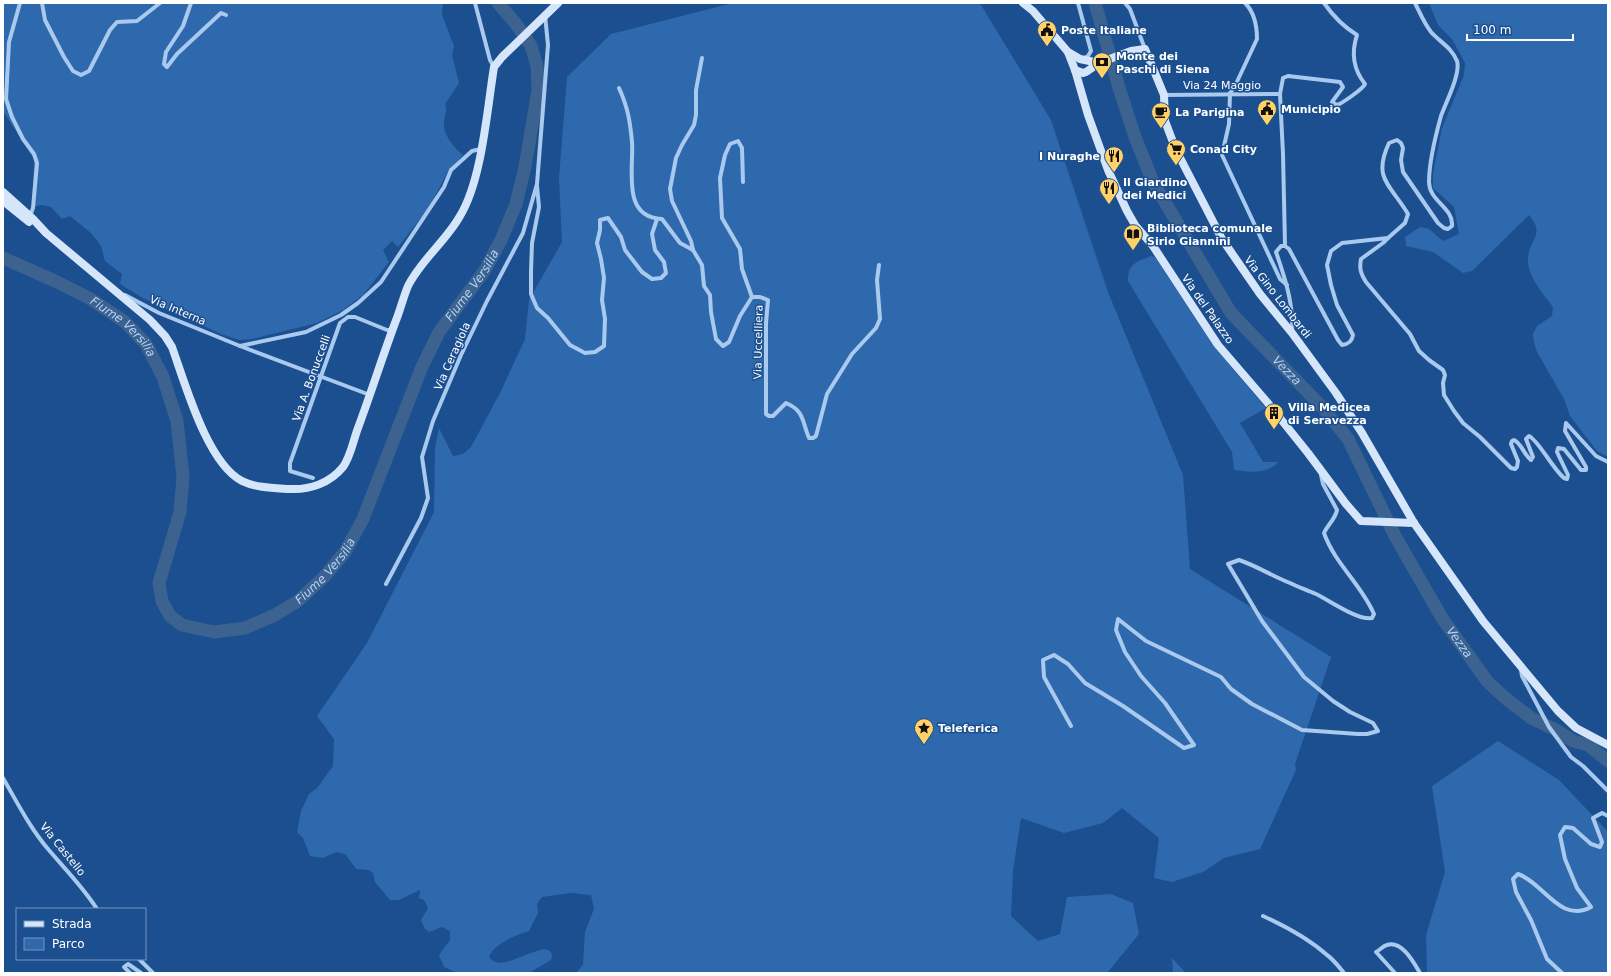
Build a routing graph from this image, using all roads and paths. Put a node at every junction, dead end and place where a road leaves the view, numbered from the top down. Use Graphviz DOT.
graph roads {
  1 [pos="20,3"];
  2 [pos="42,3"];
  3 [pos="160,3"];
  4 [pos="191,3"];
  5 [pos="475,3"];
  6 [pos="558,3"];
  7 [pos="1023,3"];
  8 [pos="1078,3"];
  9 [pos="1125,3"];
  10 [pos="1245,3"];
  11 [pos="1324,3"];
  12 [pos="1415,3"];
  13 [pos="226,15"];
  14 [pos="545,15"];
  15 [pos="1145,49"];
  16 [pos="1068,52"];
  17 [pos="702,58"];
  18 [pos="1083,59"];
  19 [pos="1099,63"];
  20 [pos="494,67"];
  21 [pos="1075,70"];
  22 [pos="619,88"];
  23 [pos="1230,93"];
  24 [pos="1280,94"];
  25 [pos="1164,95"];
  26 [pos="481,150"];
  27 [pos="743,182"];
  28 [pos="536,184"];
  29 [pos="3,192"];
  30 [pos="4,201"];
  31 [pos="18,205"];
  32 [pos="30,216"];
  33 [pos="657,219"];
  34 [pos="43,229"];
  35 [pos="1388,238"];
  36 [pos="1285,246"];
  37 [pos="693,250"];
  38 [pos="879,265"];
  39 [pos="1287,286"];
  40 [pos="110,287"];
  41 [pos="752,297"];
  42 [pos="392,330"];
  43 [pos="1292,333"];
  44 [pos="240,346"];
  45 [pos="321,377"];
  46 [pos="370,395"];
  47 [pos="1608,462"];
  48 [pos="1320,470"];
  49 [pos="313,478"];
  50 [pos="1414,523"];
  51 [pos="386,584"];
  52 [pos="1520,665"];
  53 [pos="1071,726"];
  54 [pos="1608,745"];
  55 [pos="3,778"];
  56 [pos="1608,791"];
  57 [pos="1608,816"];
  58 [pos="96,908"];
  59 [pos="1263,916"];
  60 [pos="140,960"];
  61 [pos="130,973"];
  62 [pos="141,973"];
  63 [pos="153,973"];
  64 [pos="1344,973"];
  65 [pos="1395,973"];
  66 [pos="1420,973"];
  67 [pos="1562,973"];
  1 -- 32 [label="street"];
  2 -- 3 [label="street"];
  4 -- 13 [label="street"];
  5 -- 20 [label="street"];
  6 -- 14 [label="main road"];
  7 -- 16 [label="main road"];
  8 -- 18 [label="street"];
  9 -- 15 [label="street"];
  10 -- 23 [label="street"];
  11 -- 24 [label="street"];
  12 -- 35 [label="street"];
  14 -- 20 [label="main road"];
  14 -- 28 [label="street, Via Ceragiola"];
  15 -- 19 [label="main road"];
  15 -- 25 [label="main road, Via Gino Lombardi"];
  16 -- 18 [label="main road"];
  16 -- 21 [label="main road, Via del Palazzo"];
  17 -- 37 [label="street"];
  18 -- 19 [label="main road"];
  18 -- 21 [label="main road"];
  19 -- 21 [label="main road"];
  20 -- 26 [label="main road"];
  21 -- 48 [label="main road, Via del Palazzo"];
  22 -- 33 [label="street"];
  23 -- 24 [label="street, Via 24 Maggio"];
  23 -- 25 [label="street, Via 24 Maggio"];
  23 -- 39 [label="street"];
  24 -- 36 [label="street"];
  25 -- 43 [label="main road, Via Gino Lombardi"];
  26 -- 42 [label="main road"];
  26 -- 44 [label="street"];
  27 -- 41 [label="street"];
  28 -- 33 [label="street"];
  28 -- 51 [label="street, Via Ceragiola"];
  29 -- 31 [label="main road"];
  30 -- 31 [label="main road"];
  30 -- 34 [label="main road"];
  31 -- 32 [label="main road"];
  32 -- 34 [label="main road"];
  33 -- 37 [label="street, Via Uccelliera"];
  34 -- 40 [label="main road"];
  35 -- 36 [label="street"];
  35 -- 47 [label="street"];
  36 -- 39 [label="street"];
  37 -- 41 [label="street, Via Uccelliera"];
  38 -- 41 [label="street, Via Uccelliera"];
  39 -- 43 [label="street"];
  40 -- 44 [label="street, Via Interna"];
  40 -- 46 [label="main road"];
  42 -- 45 [label="street, Via A. Bonuccelli"];
  42 -- 46 [label="main road"];
  43 -- 50 [label="main road, Via Gino Lombardi"];
  44 -- 45 [label="street, Via Interna"];
  45 -- 46 [label="street, Via Interna"];
  45 -- 49 [label="street, Via A. Bonuccelli"];
  48 -- 50 [label="main road, Via del Palazzo"];
  48 -- 53 [label="street"];
  50 -- 52 [label="main road, Via Gino Lombardi"];
  52 -- 54 [label="main road, Via Gino Lombardi"];
  52 -- 56 [label="street"];
  55 -- 58 [label="street, Via Castello"];
  57 -- 67 [label="street"];
  59 -- 64 [label="street"];
  60 -- 63 [label="street"];
  61 -- 62 [label="street"];
  65 -- 66 [label="street"];
}
